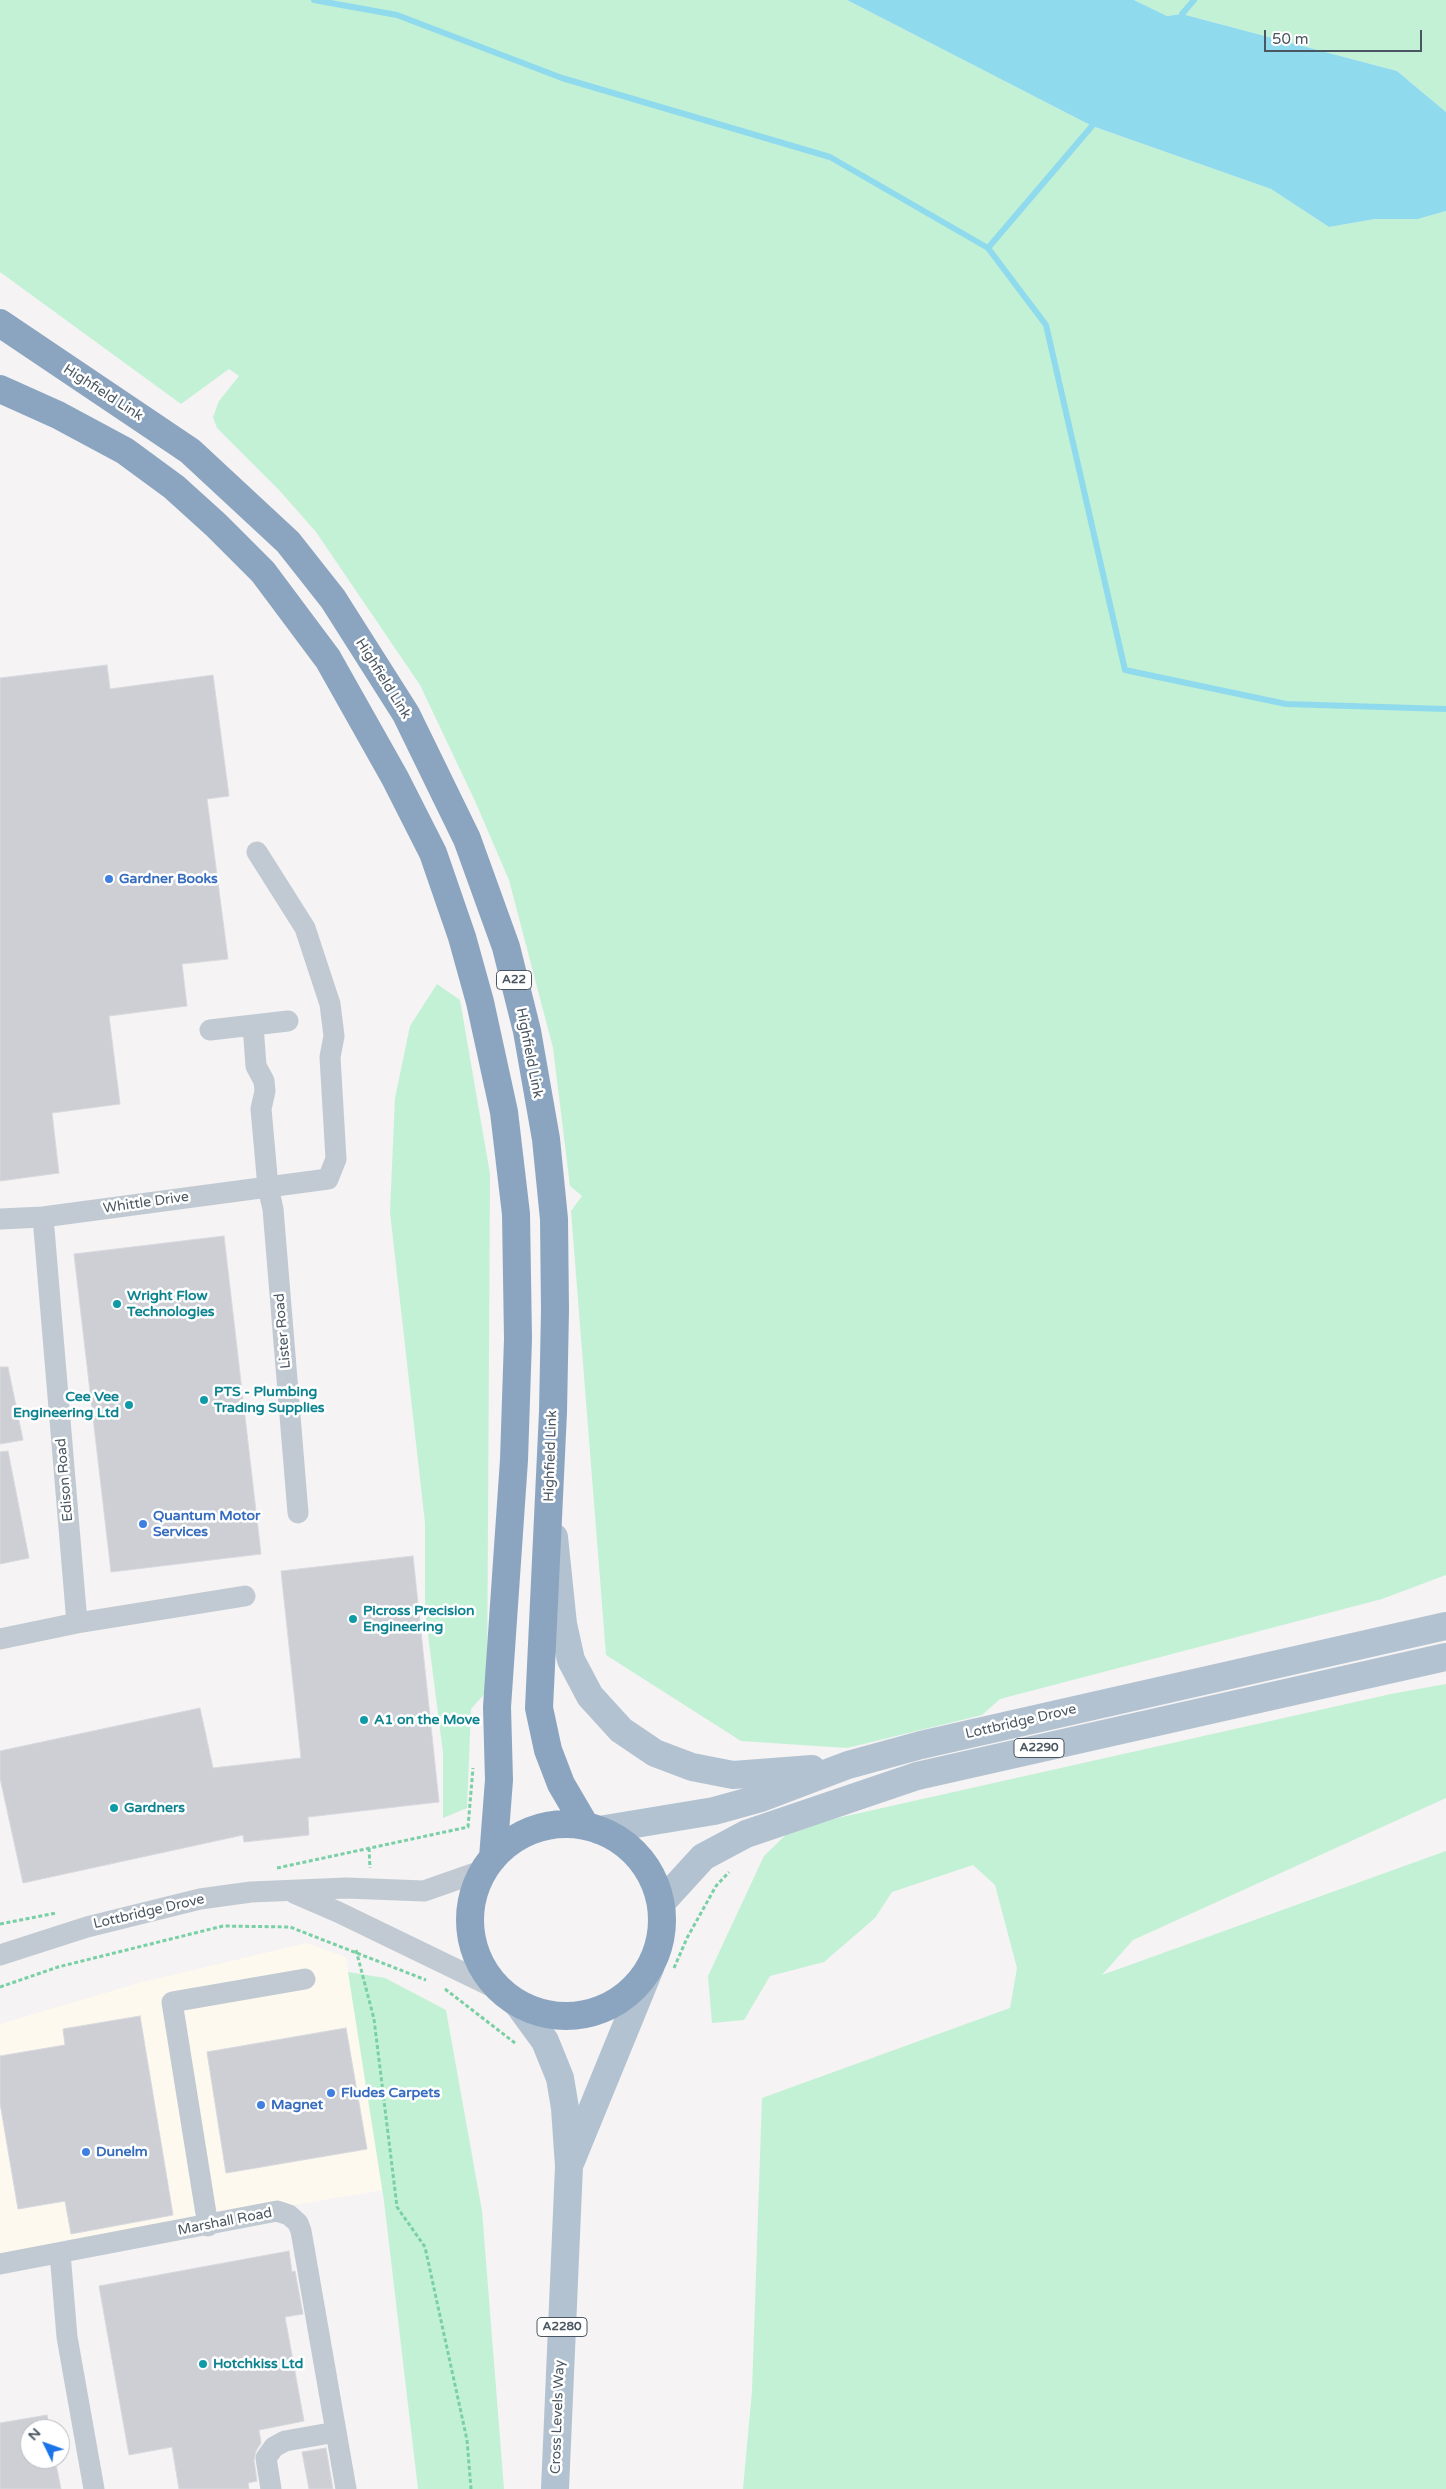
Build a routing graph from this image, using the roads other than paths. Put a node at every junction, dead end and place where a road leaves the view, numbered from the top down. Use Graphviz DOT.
graph roads {
  1 [pos="0,323"];
  2 [pos="0,389"];
  3 [pos="257,852"];
  4 [pos="288,1021"];
  5 [pos="253,1025"];
  6 [pos="210,1030"];
  7 [pos="268,1187"];
  8 [pos="44,1217"];
  9 [pos="0,1219"];
  10 [pos="550,1499"];
  11 [pos="298,1513"];
  12 [pos="245,1596"];
  13 [pos="77,1624"];
  14 [pos="1446,1626"];
  15 [pos="0,1639"];
  16 [pos="1446,1657"];
  17 [pos="848,1765"];
  18 [pos="592,1828"];
  19 [pos="489,1864"];
  20 [pos="290,1892"];
  21 [pos="661,1903"];
  22 [pos="4,1952"];
  23 [pos="661,1970"];
  24 [pos="305,1979"];
  25 [pos="509,1997"];
  26 [pos="569,2166"];
  27 [pos="208,2226"];
  28 [pos="60,2253"];
  29 [pos="0,2264"];
  30 [pos="336,2432"];
  31 [pos="94,2489"];
  32 [pos="271,2489"];
  33 [pos="346,2489"];
  34 [pos="555,2489"];
  1 -- 10 [label="highway, Highfield Link / A22"];
  2 -- 19 [label="highway, A22"];
  3 -- 7 [label="street, Whittle Drive"];
  4 -- 5 [label="street"];
  5 -- 6 [label="street"];
  5 -- 7 [label="street"];
  7 -- 8 [label="street, Whittle Drive"];
  7 -- 11 [label="street, Lister Road"];
  8 -- 9 [label="street, Whittle Drive"];
  8 -- 13 [label="street, Edison Road"];
  10 -- 17 [label="main road"];
  10 -- 18 [label="highway, Highfield Link / A22"];
  12 -- 13 [label="street"];
  13 -- 15 [label="street"];
  14 -- 17 [label="main road, Lottbridge Drove / A2290"];
  16 -- 21 [label="main road, A2290"];
  17 -- 18 [label="main road, Lottbridge Drove / A2290"];
  18 -- 19 [label="highway"];
  18 -- 21 [label="highway"];
  19 -- 20 [label="street, Lottbridge Drove"];
  19 -- 25 [label="highway"];
  20 -- 22 [label="street, Lottbridge Drove"];
  20 -- 25 [label="street, Lottbridge Drove"];
  21 -- 23 [label="highway"];
  23 -- 25 [label="highway"];
  23 -- 26 [label="main road, Cross Levels Way / A2280"];
  24 -- 27 [label="street"];
  25 -- 26 [label="main road, Cross Levels Way / A2280"];
  26 -- 34 [label="main road, Cross Levels Way / A2280"];
  27 -- 28 [label="street, Marshall Road"];
  27 -- 30 [label="street, Marshall Road"];
  28 -- 29 [label="street, Marshall Road"];
  28 -- 31 [label="street"];
  30 -- 32 [label="street"];
  30 -- 33 [label="street, Marshall Road"];
}
